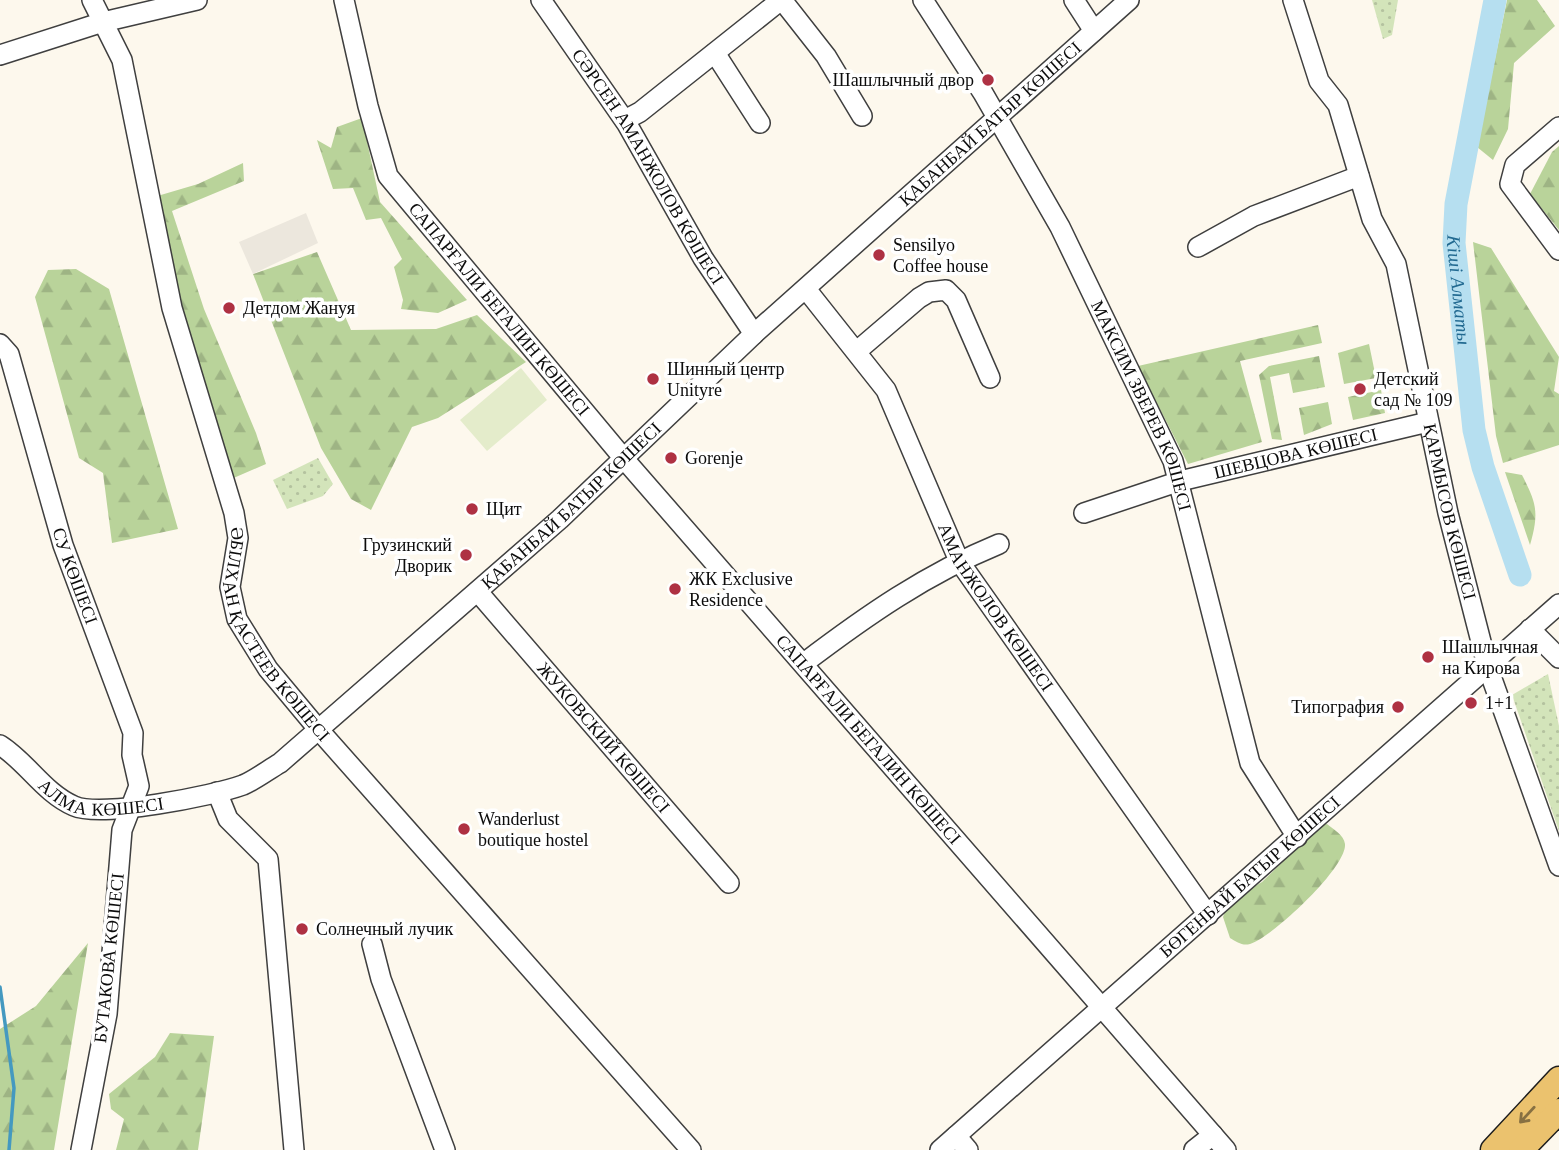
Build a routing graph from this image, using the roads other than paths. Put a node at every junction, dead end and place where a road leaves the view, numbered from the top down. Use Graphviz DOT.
graph roads {
  1 [pos="92,0"];
  2 [pos="197,0"];
  3 [pos="344,0"];
  4 [pos="541,0"];
  5 [pos="781,0"];
  6 [pos="923,0"];
  7 [pos="1074,0"];
  8 [pos="1129,0"];
  9 [pos="1293,0"];
  10 [pos="103,22"];
  11 [pos="1094,31"];
  12 [pos="715,53"];
  13 [pos="0,55"];
  14 [pos="862,116"];
  15 [pos="995,117"];
  16 [pos="625,120"];
  17 [pos="760,123"];
  18 [pos="1559,127"];
  19 [pos="1359,176"];
  20 [pos="1198,247"];
  21 [pos="1559,250"];
  22 [pos="806,289"];
  23 [pos="754,334"];
  24 [pos="0,344"];
  25 [pos="857,351"];
  26 [pos="990,378"];
  27 [pos="1428,422"];
  28 [pos="625,460"];
  29 [pos="1180,481"];
  30 [pos="1084,513"];
  31 [pos="999,544"];
  32 [pos="959,561"];
  33 [pos="478,592"];
  34 [pos="1559,604"];
  35 [pos="1530,629"];
  36 [pos="1559,659"];
  37 [pos="804,663"];
  38 [pos="1487,665"];
  39 [pos="318,729"];
  40 [pos="0,744"];
  41 [pos="217,792"];
  42 [pos="130,808"];
  43 [pos="1297,837"];
  44 [pos="1559,866"];
  45 [pos="729,883"];
  46 [pos="1208,915"];
  47 [pos="372,944"];
  48 [pos="1102,1007"];
  49 [pos="1559,1079"];
  50 [pos="1559,1111"];
  51 [pos="1213,1135"];
  52 [pos="962,1143"];
  53 [pos="81,1150"];
  54 [pos="294,1150"];
  55 [pos="445,1150"];
  56 [pos="691,1150"];
  57 [pos="940,1150"];
  58 [pos="1194,1150"];
  59 [pos="1226,1150"];
  60 [pos="1493,1150"];
  61 [pos="1521,1150"];
  1 -- 10 [label="street, ӘБІЛХАН ҚАСТЕЕВ КӨШЕСІ"];
  2 -- 10 [label="street"];
  3 -- 28 [label="street, САПАРҒАЛИ БЕГАЛИН КӨШЕСІ"];
  4 -- 16 [label="street, СӘРСЕН АМАНЖОЛОВ КӨШЕСІ"];
  5 -- 12 [label="street"];
  5 -- 14 [label="street"];
  6 -- 15 [label="street, МАКСИМ ЗВЕРЕВ КӨШЕСІ"];
  7 -- 11 [label="street"];
  8 -- 11 [label="street, ҚАБАНБАЙ БАТЫР КӨШЕСІ"];
  9 -- 19 [label="street, ҚАРМЫСОВ КӨШЕСІ"];
  10 -- 13 [label="street"];
  10 -- 39 [label="street, ӘБІЛХАН ҚАСТЕЕВ КӨШЕСІ"];
  11 -- 15 [label="street, ҚАБАНБАЙ БАТЫР КӨШЕСІ"];
  12 -- 16 [label="street"];
  12 -- 17 [label="street"];
  15 -- 22 [label="street, ҚАБАНБАЙ БАТЫР КӨШЕСІ"];
  15 -- 29 [label="street, МАКСИМ ЗВЕРЕВ КӨШЕСІ"];
  16 -- 23 [label="street, СӘРСЕН АМАНЖОЛОВ КӨШЕСІ"];
  18 -- 21 [label="street"];
  19 -- 20 [label="street"];
  19 -- 27 [label="street, ҚАРМЫСОВ КӨШЕСІ"];
  22 -- 23 [label="street, ҚАБАНБАЙ БАТЫР КӨШЕСІ"];
  22 -- 25 [label="street, АМАНЖОЛОВ КӨШЕСІ"];
  23 -- 28 [label="street, ҚАБАНБАЙ БАТЫР КӨШЕСІ"];
  24 -- 42 [label="street, СУ КӨШЕСІ"];
  25 -- 26 [label="street"];
  25 -- 32 [label="street, АМАНЖОЛОВ КӨШЕСІ"];
  27 -- 29 [label="street, ШЕВЦОВА КӨШЕСІ"];
  27 -- 38 [label="street, ҚАРМЫСОВ КӨШЕСІ"];
  28 -- 33 [label="street, ҚАБАНБАЙ БАТЫР КӨШЕСІ"];
  28 -- 37 [label="street, САПАРҒАЛИ БЕГАЛИН КӨШЕСІ"];
  29 -- 30 [label="street, ШЕВЦОВА КӨШЕСІ"];
  29 -- 43 [label="street, МАКСИМ ЗВЕРЕВ КӨШЕСІ"];
  31 -- 32 [label="street"];
  32 -- 37 [label="street"];
  32 -- 46 [label="street, АМАНЖОЛОВ КӨШЕСІ"];
  33 -- 39 [label="street, ҚАБАНБАЙ БАТЫР КӨШЕСІ"];
  33 -- 45 [label="street, ЖУКОВСКИЙ КӨШЕСІ"];
  34 -- 35 [label="street, БӨГЕНБАЙ БАТЫР КӨШЕСІ"];
  35 -- 36 [label="street"];
  35 -- 38 [label="street, БӨГЕНБАЙ БАТЫР КӨШЕСІ"];
  37 -- 48 [label="street, САПАРҒАЛИ БЕГАЛИН КӨШЕСІ"];
  38 -- 43 [label="street, БӨГЕНБАЙ БАТЫР КӨШЕСІ"];
  38 -- 44 [label="street, ҚАРМЫСОВ КӨШЕСІ"];
  39 -- 41 [label="street, ҚАБАНБАЙ БАТЫР КӨШЕСІ"];
  39 -- 56 [label="street, ӘБІЛХАН ҚАСТЕЕВ КӨШЕСІ"];
  40 -- 42 [label="street, АЛМА КӨШЕСІ"];
  41 -- 42 [label="street, АЛМА КӨШЕСІ"];
  41 -- 54 [label="street"];
  42 -- 53 [label="street, БУТАКОВА КӨШЕСІ"];
  43 -- 46 [label="street, БӨГЕНБАЙ БАТЫР КӨШЕСІ"];
  46 -- 48 [label="street, БӨГЕНБАЙ БАТЫР КӨШЕСІ"];
  47 -- 55 [label="street"];
  48 -- 51 [label="street, САПАРҒАЛИ БЕГАЛИН КӨШЕСІ"];
  48 -- 52 [label="street, БӨГЕНБАЙ БАТЫР КӨШЕСІ"];
  49 -- 60 [label="main road, one-way"];
  50 -- 61 [label="main road"];
  51 -- 58 [label="street"];
  51 -- 59 [label="street, САПАРҒАЛИ БЕГАЛИН КӨШЕСІ"];
  52 -- 57 [label="street, БӨГЕНБАЙ БАТЫР КӨШЕСІ"];
}
